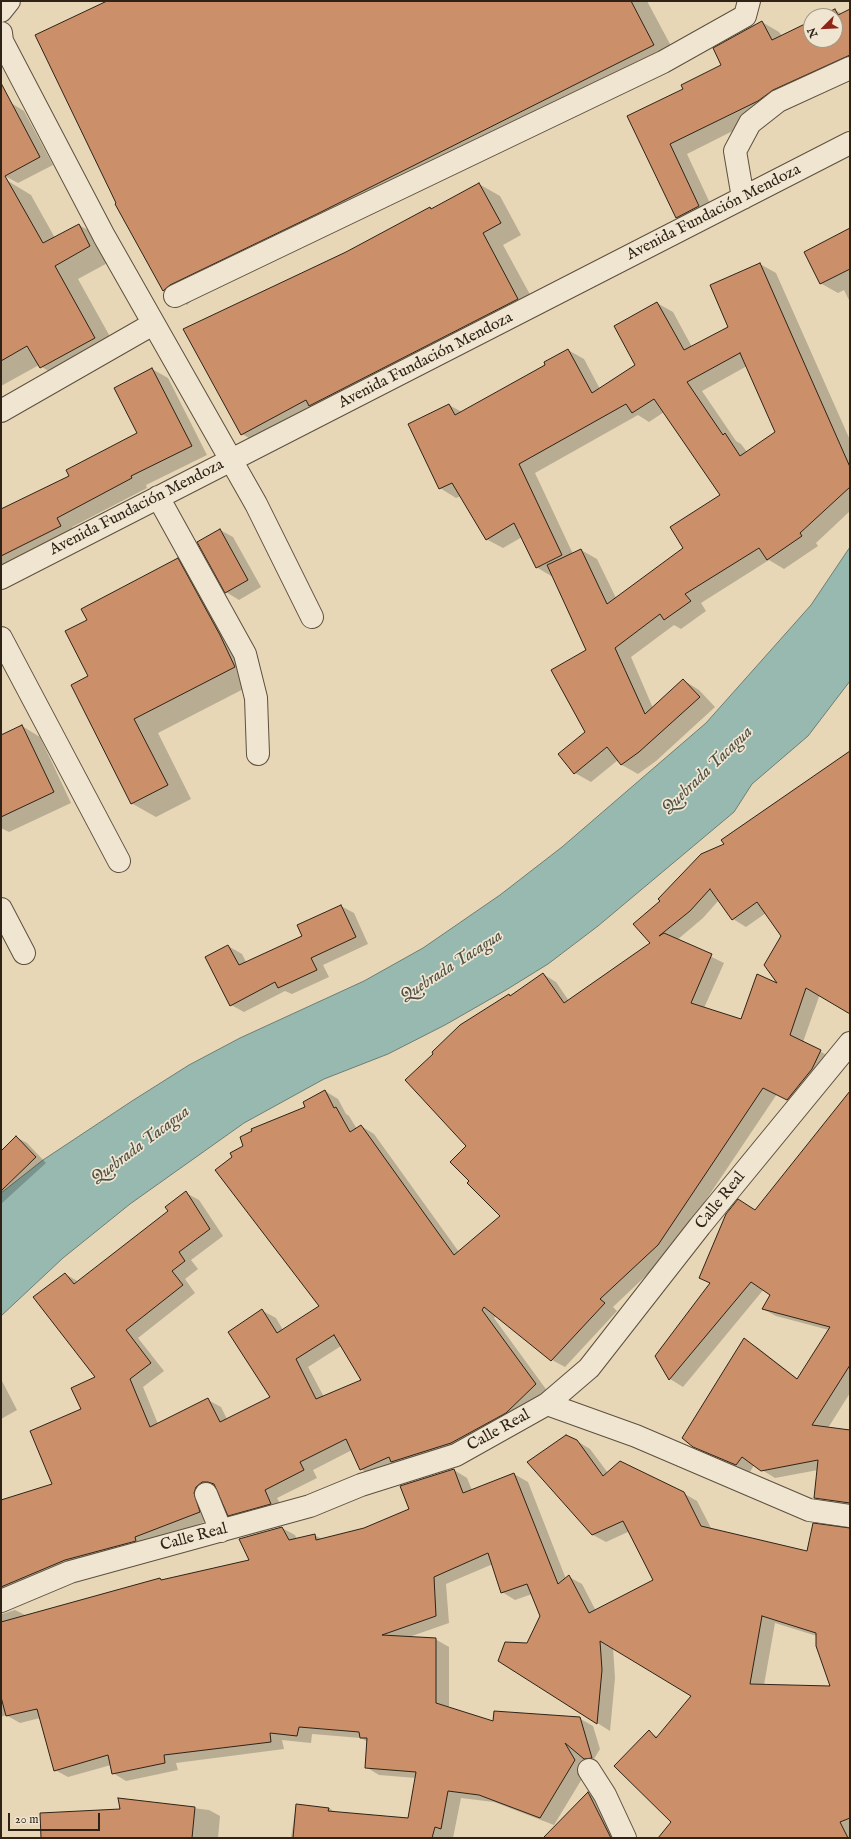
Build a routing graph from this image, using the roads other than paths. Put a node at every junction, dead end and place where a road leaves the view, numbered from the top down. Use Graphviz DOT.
graph roads {
  1 [pos="9,1"];
  2 [pos="749,1"];
  3 [pos="1,11"];
  4 [pos="1,33"];
  5 [pos="850,68"];
  6 [pos="850,144"];
  7 [pos="743,198"];
  8 [pos="175,296"];
  9 [pos="154,324"];
  10 [pos="1,411"];
  11 [pos="230,461"];
  12 [pos="158,498"];
  13 [pos="1,578"];
  14 [pos="312,617"];
  15 [pos="1,638"];
  16 [pos="258,754"];
  17 [pos="119,861"];
  18 [pos="1,909"];
  19 [pos="24,952"];
  20 [pos="850,1043"];
  21 [pos="547,1404"];
  22 [pos="206,1494"];
  23 [pos="850,1516"];
  24 [pos="221,1531"];
  25 [pos="1,1601"];
  26 [pos="589,1770"];
  27 [pos="625,1838"];
  1 -- 3 [label="street"];
  2 -- 8 [label="street"];
  4 -- 9 [label="street"];
  5 -- 7 [label="street"];
  6 -- 7 [label="street, Avenida Fundación Mendoza"];
  7 -- 11 [label="street, Avenida Fundación Mendoza"];
  9 -- 10 [label="street"];
  9 -- 11 [label="street"];
  11 -- 12 [label="street, Avenida Fundación Mendoza"];
  11 -- 14 [label="street"];
  12 -- 13 [label="street, Avenida Fundación Mendoza"];
  12 -- 16 [label="street"];
  15 -- 17 [label="street"];
  18 -- 19 [label="street"];
  20 -- 21 [label="street, Calle Real"];
  21 -- 23 [label="street"];
  21 -- 24 [label="street, Calle Real"];
  22 -- 24 [label="street"];
  24 -- 25 [label="street, Calle Real"];
  26 -- 27 [label="street"];
}
